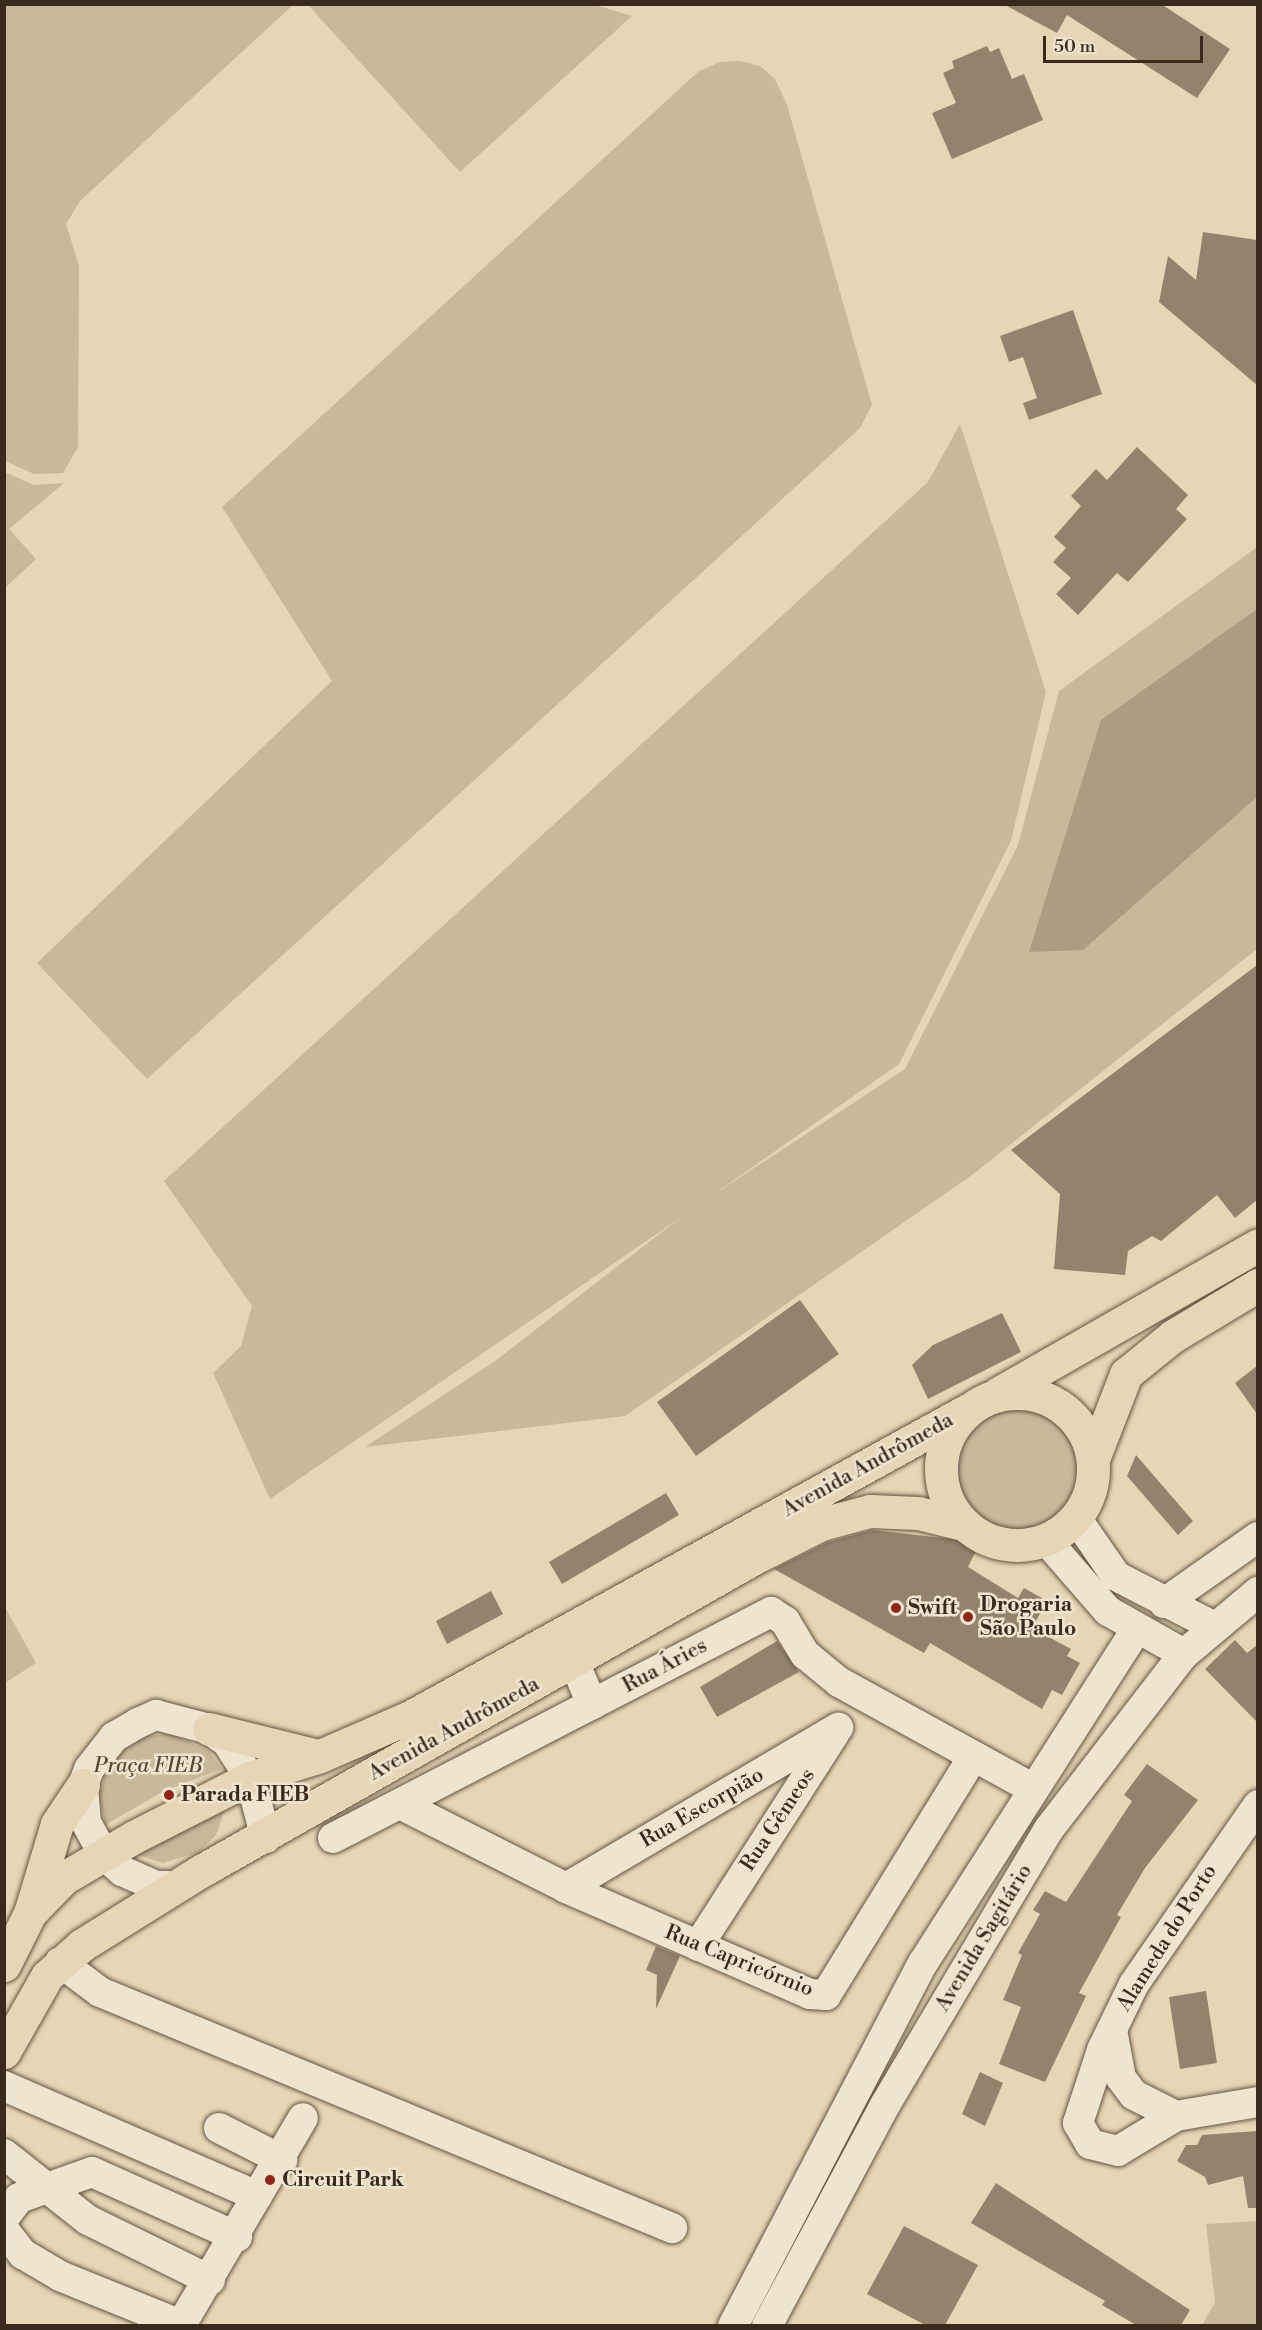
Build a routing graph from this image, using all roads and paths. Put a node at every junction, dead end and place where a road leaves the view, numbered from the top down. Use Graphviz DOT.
graph roads {
  1 [pos="1257,1245"];
  2 [pos="1257,1285"];
  3 [pos="999,1394"];
  4 [pos="966,1411"];
  5 [pos="1094,1459"];
  6 [pos="1076,1518"];
  7 [pos="963,1524"];
  8 [pos="1257,1537"];
  9 [pos="1046,1540"];
  10 [pos="1257,1592"];
  11 [pos="1164,1603"];
  12 [pos="1213,1626"];
  13 [pos="1135,1631"];
  14 [pos="1184,1654"];
  15 [pos="573,1662"];
  16 [pos="860,1695"];
  17 [pos="592,1704"];
  18 [pos="838,1728"];
  19 [pos="209,1729"];
  20 [pos="320,1756"];
  21 [pos="972,1759"];
  22 [pos="250,1778"];
  23 [pos="82,1785"];
  24 [pos="1032,1788"];
  25 [pos="402,1805"];
  26 [pos="1257,1805"];
  27 [pos="1246,1831"];
  28 [pos="266,1838"];
  29 [pos="333,1838"];
  30 [pos="104,1855"];
  31 [pos="176,1886"];
  32 [pos="566,1888"];
  33 [pos="30,1913"];
  34 [pos="698,1946"];
  35 [pos="60,1962"];
  36 [pos="4,1965"];
  37 [pos="1112,2030"];
  38 [pos="4,2052"];
  39 [pos="4,2086"];
  40 [pos="1257,2102"];
  41 [pos="1176,2116"];
  42 [pos="303,2118"];
  43 [pos="219,2128"];
  44 [pos="4,2154"];
  45 [pos="282,2160"];
  46 [pos="45,2185"];
  47 [pos="257,2196"];
  48 [pos="6,2214"];
  49 [pos="672,2228"];
  50 [pos="237,2237"];
  51 [pos="210,2280"];
  52 [pos="181,2325"];
  53 [pos="733,2325"];
  54 [pos="767,2325"];
  1 -- 3 [label="main road"];
  2 -- 5 [label="main road"];
  3 -- 4 [label="main road"];
  3 -- 5 [label="main road"];
  4 -- 7 [label="main road"];
  4 -- 20 [label="main road, Avenida Andrômeda"];
  5 -- 6 [label="main road"];
  6 -- 9 [label="main road"];
  6 -- 11 [label="street"];
  7 -- 9 [label="main road"];
  7 -- 15 [label="main road, Avenida Andrômeda"];
  8 -- 11 [label="street"];
  9 -- 13 [label="street"];
  10 -- 12 [label="street, Avenida Sagitário"];
  11 -- 12 [label="street"];
  12 -- 14 [label="street, Avenida Sagitário"];
  13 -- 14 [label="street"];
  13 -- 24 [label="street, Avenida Sagitário"];
  14 -- 54 [label="street, Avenida Sagitário"];
  15 -- 17 [label="street"];
  15 -- 28 [label="main road, Avenida Andrômeda"];
  16 -- 17 [label="street, Rua Áries"];
  16 -- 18 [label="street, Rua Gêmeos"];
  16 -- 21 [label="street, Rua Áries"];
  17 -- 25 [label="street, Rua Áries"];
  18 -- 32 [label="street, Rua Escorpião"];
  18 -- 34 [label="street, Rua Gêmeos"];
  19 -- 20 [label="main road"];
  19 -- 22 [label="street"];
  19 -- 23 [label="street"];
  20 -- 22 [label="main road, Avenida Andrômeda"];
  21 -- 24 [label="street, Rua Áries"];
  21 -- 34 [label="street, Rua Capricórnio"];
  22 -- 28 [label="street"];
  22 -- 30 [label="main road, Avenida Andrômeda"];
  23 -- 30 [label="street"];
  23 -- 33 [label="main road"];
  24 -- 53 [label="street, Avenida Sagitário"];
  25 -- 29 [label="street, Rua Áries"];
  25 -- 32 [label="street, Rua Capricórnio"];
  26 -- 27 [label="street, Alameda do Porto"];
  27 -- 37 [label="street, Alameda do Porto"];
  28 -- 31 [label="main road, Avenida Andrômeda"];
  30 -- 31 [label="street"];
  30 -- 33 [label="main road, Avenida Andrômeda"];
  31 -- 35 [label="main road, Avenida Andrômeda"];
  32 -- 34 [label="street, Rua Capricórnio"];
  33 -- 36 [label="main road, Avenida Andrômeda"];
  35 -- 38 [label="main road, Avenida Andrômeda"];
  35 -- 49 [label="street"];
  37 -- 41 [label="street"];
  37 -- 41 [label="street, Alameda do Porto"];
  39 -- 47 [label="street"];
  40 -- 41 [label="street"];
  42 -- 45 [label="street"];
  43 -- 45 [label="street"];
  44 -- 46 [label="street"];
  45 -- 47 [label="street"];
  46 -- 48 [label="street"];
  46 -- 50 [label="street"];
  46 -- 51 [label="street"];
  47 -- 50 [label="street"];
  48 -- 52 [label="street"];
  50 -- 51 [label="street"];
  51 -- 52 [label="street"];
}
